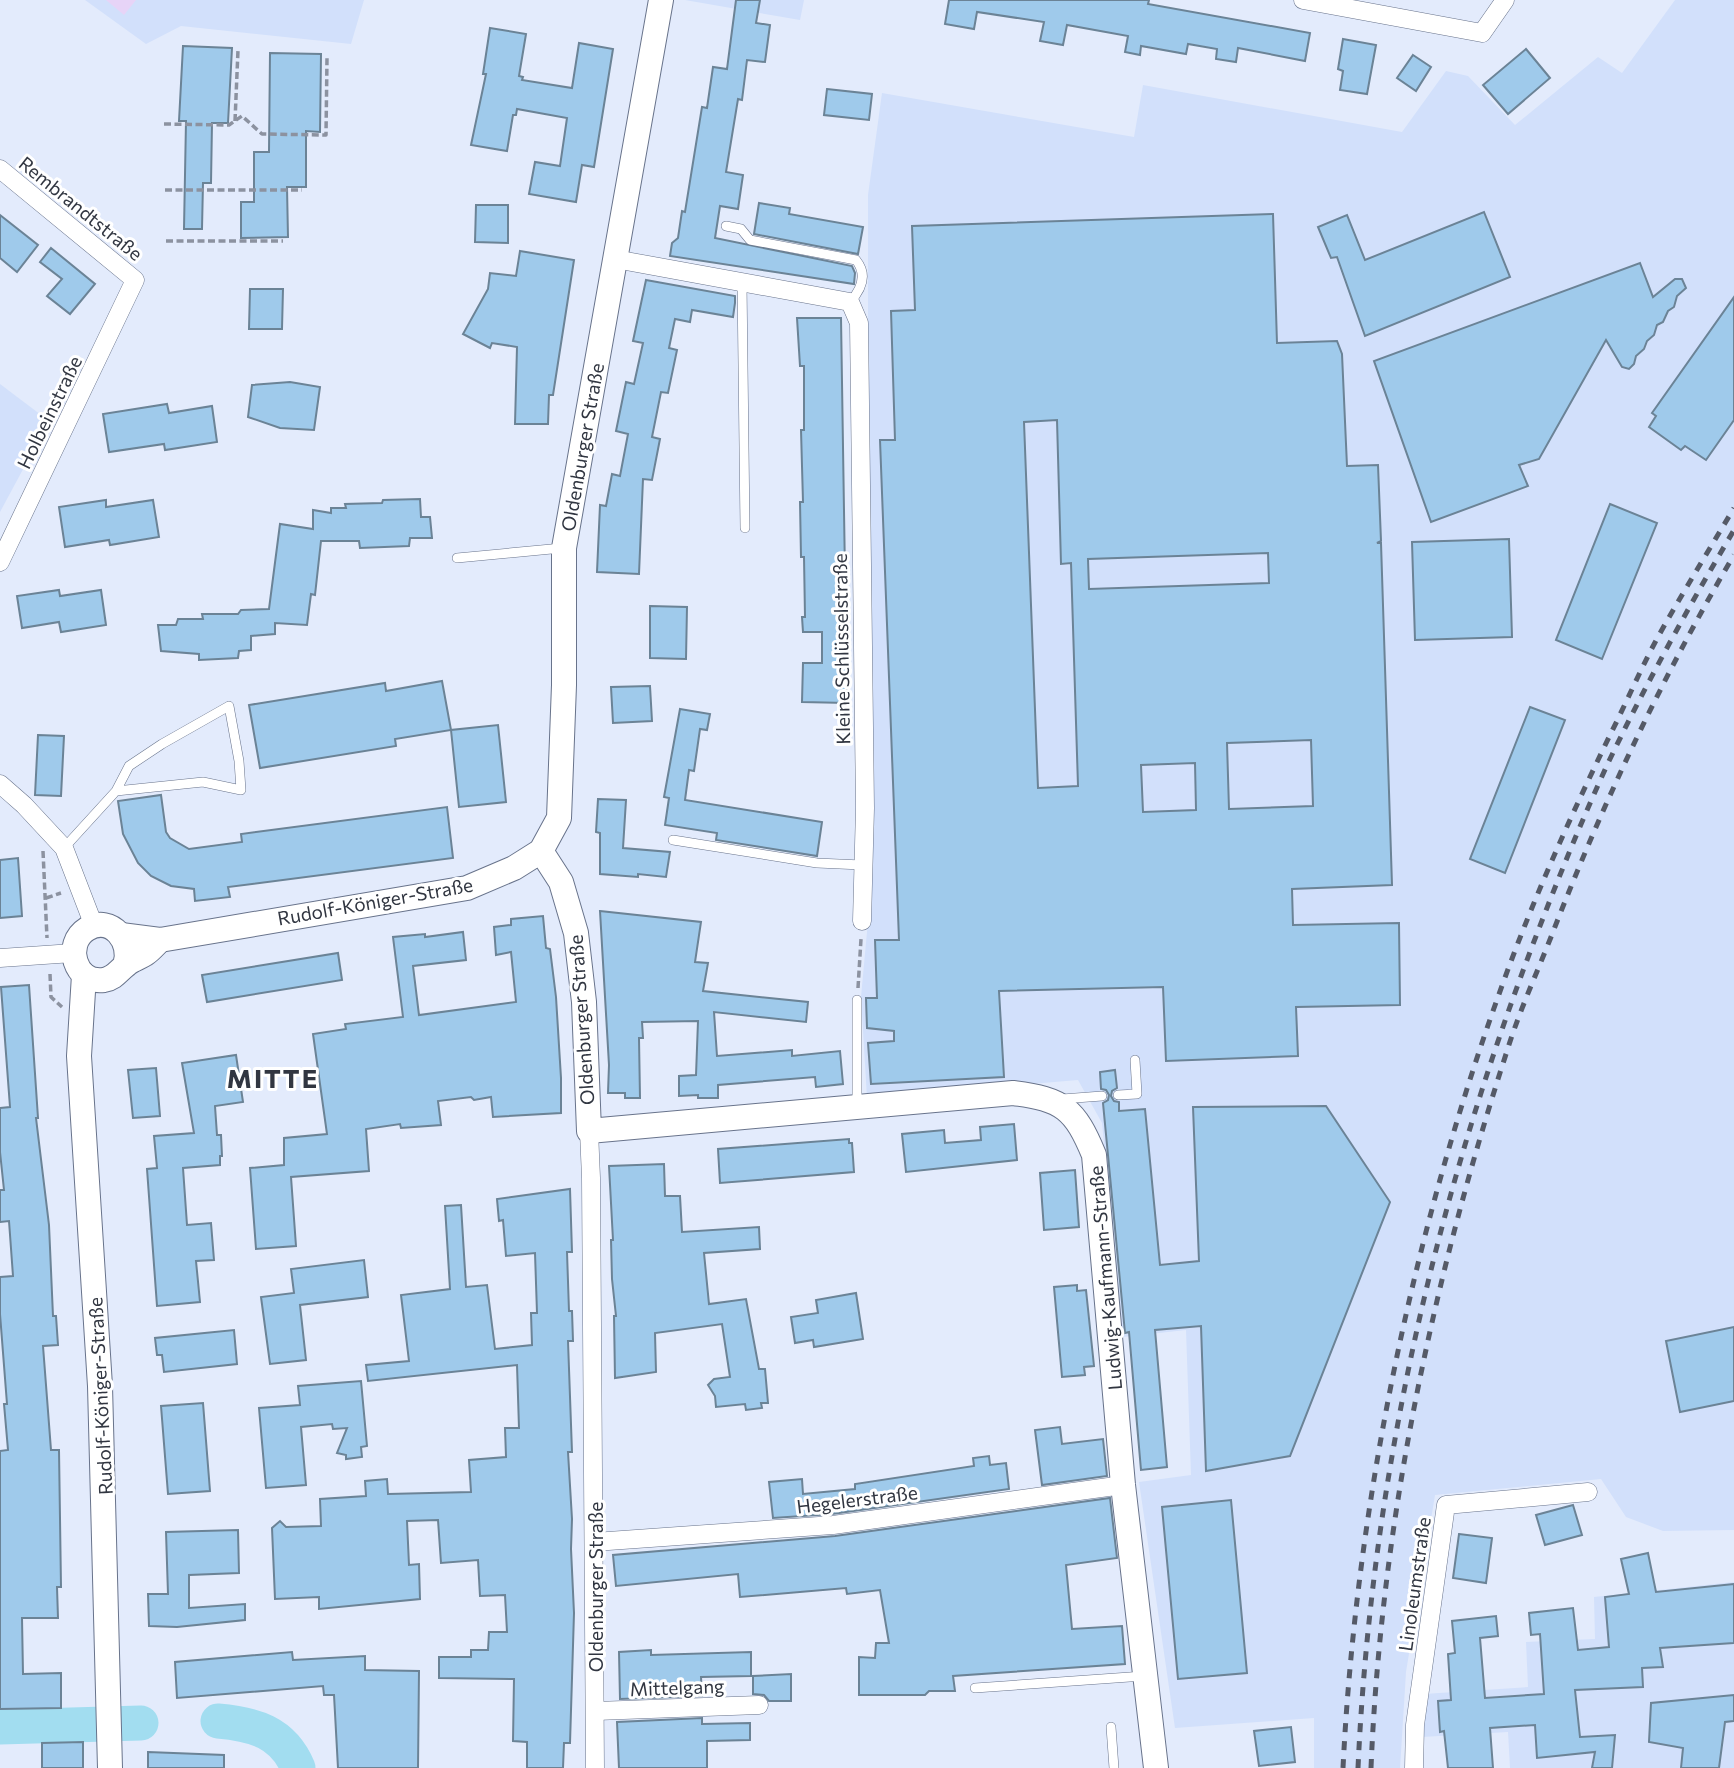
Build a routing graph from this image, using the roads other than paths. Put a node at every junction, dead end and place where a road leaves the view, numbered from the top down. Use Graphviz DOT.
graph roads {
  1 [pos="661,0"];
  2 [pos="1303,0"];
  3 [pos="1505,0"];
  4 [pos="0,169"];
  5 [pos="726,226"];
  6 [pos="615,259"];
  7 [pos="135,280"];
  8 [pos="741,282"];
  9 [pos="850,302"];
  10 [pos="745,528"];
  11 [pos="564,548"];
  12 [pos="457,558"];
  13 [pos="0,562"];
  14 [pos="0,785"];
  15 [pos="116,791"];
  16 [pos="673,840"];
  17 [pos="64,848"];
  18 [pos="541,850"];
  19 [pos="862,865"];
  20 [pos="862,921"];
  21 [pos="94,926"];
  22 [pos="121,935"];
  23 [pos="160,940"];
  24 [pos="0,958"];
  25 [pos="125,965"];
  26 [pos="86,969"];
  27 [pos="857,1000"];
  28 [pos="1135,1060"];
  29 [pos="1118,1095"];
  30 [pos="1102,1096"];
  31 [pos="1048,1100"];
  32 [pos="858,1107"];
  33 [pos="589,1131"];
  34 [pos="1123,1485"];
  35 [pos="1588,1492"];
  36 [pos="594,1542"];
  37 [pos="1145,1676"];
  38 [pos="975,1688"];
  39 [pos="759,1705"];
  40 [pos="596,1711"];
  41 [pos="1111,1727"];
  42 [pos="110,1768"];
  43 [pos="595,1768"];
  44 [pos="1114,1768"];
  45 [pos="1156,1768"];
  46 [pos="1414,1768"];
  1 -- 6 [label="main road, Oldenburger Straße"];
  2 -- 3 [label="street"];
  4 -- 7 [label="street, Rembrandtstraße"];
  5 -- 9 [label="lane"];
  6 -- 8 [label="street"];
  6 -- 11 [label="main road, Oldenburger Straße"];
  7 -- 13 [label="street, Holbeinstraße"];
  8 -- 9 [label="street"];
  8 -- 10 [label="lane"];
  9 -- 19 [label="street, Kleine Schlüsselstraße"];
  11 -- 12 [label="lane"];
  11 -- 18 [label="main road, Oldenburger Straße"];
  14 -- 17 [label="street"];
  15 -- 15 [label="lane"];
  15 -- 17 [label="lane"];
  16 -- 19 [label="lane"];
  17 -- 21 [label="street"];
  18 -- 23 [label="main road, Rudolf-Königer-Straße"];
  18 -- 33 [label="main road, Oldenburger Straße"];
  19 -- 20 [label="street, Kleine Schlüsselstraße"];
  21 -- 22 [label="main road, Rudolf-Königer-Straße"];
  21 -- 26 [label="main road"];
  22 -- 23 [label="main road, Rudolf-Königer-Straße"];
  22 -- 25 [label="main road"];
  23 -- 25 [label="main road, Rudolf-Königer-Straße"];
  24 -- 26 [label="street"];
  25 -- 26 [label="main road, Rudolf-Königer-Straße"];
  26 -- 42 [label="main road, Rudolf-Königer-Straße"];
  27 -- 32 [label="lane"];
  28 -- 29 [label="lane"];
  30 -- 31 [label="lane"];
  31 -- 32 [label="main road, Ludwig-Kaufmann-Straße"];
  31 -- 34 [label="main road, Ludwig-Kaufmann-Straße"];
  32 -- 33 [label="main road, Ludwig-Kaufmann-Straße"];
  33 -- 36 [label="street, Oldenburger Straße"];
  34 -- 36 [label="street, Hegelerstraße"];
  34 -- 37 [label="main road, Ludwig-Kaufmann-Straße"];
  35 -- 46 [label="street, Linoleumstraße"];
  36 -- 40 [label="street, Oldenburger Straße"];
  37 -- 38 [label="lane"];
  37 -- 45 [label="main road, Ludwig-Kaufmann-Straße"];
  39 -- 40 [label="street, Mittelgang"];
  40 -- 43 [label="street, Oldenburger Straße"];
  41 -- 44 [label="lane"];
}
